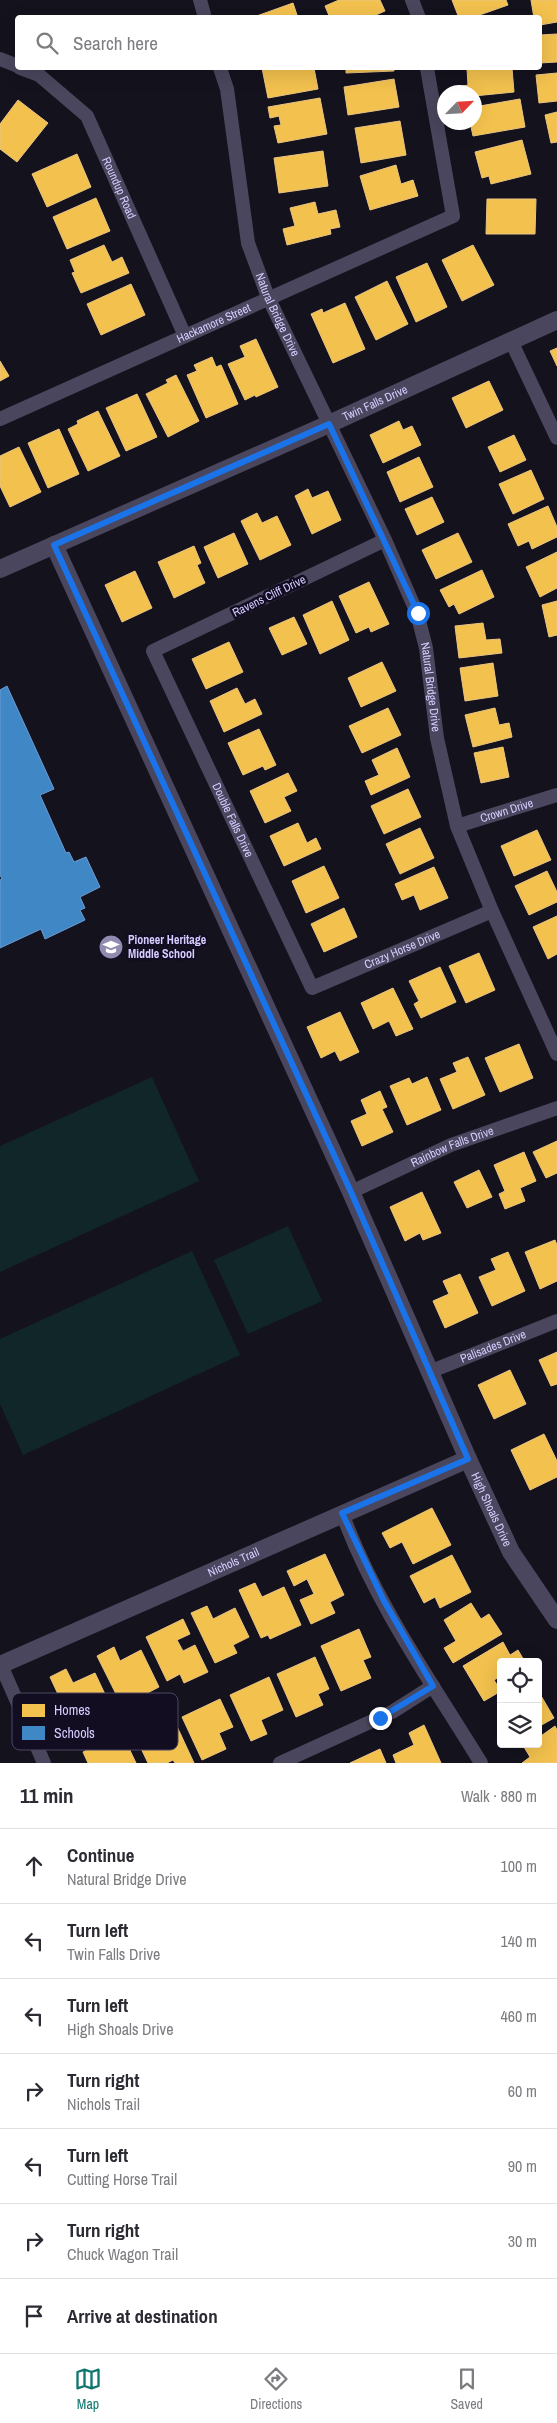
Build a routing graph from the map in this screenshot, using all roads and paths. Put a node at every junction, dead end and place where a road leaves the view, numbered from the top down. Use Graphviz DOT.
graph roads {
  1 [pos="200,0"];
  2 [pos="412,0"];
  3 [pos="204,15"];
  4 [pos="418,15"];
  5 [pos="0,59"];
  6 [pos="15,65"];
  7 [pos="26,70"];
  8 [pos="221,70"];
  9 [pos="427,70"];
  10 [pos="268,298"];
  11 [pos="557,320"];
  12 [pos="186,336"];
  13 [pos="511,341"];
  14 [pos="0,419"];
  15 [pos="329,424"];
  16 [pos="557,438"];
  17 [pos="385,540"];
  18 [pos="54,545"];
  19 [pos="0,569"];
  20 [pos="153,651"];
  21 [pos="557,795"];
  22 [pos="457,826"];
  23 [pos="492,911"];
  24 [pos="312,988"];
  25 [pos="557,1054"];
  26 [pos="557,1108"];
  27 [pos="351,1192"];
  28 [pos="557,1321"];
  29 [pos="429,1372"];
  30 [pos="468,1459"];
  31 [pos="342,1513"];
  32 [pos="557,1620"];
  33 [pos="1,1665"];
  34 [pos="433,1686"];
  35 [pos="13,1693"];
  36 [pos="38,1750"];
  37 [pos="44,1763"];
  38 [pos="280,1763"];
  39 [pos="481,1763"];
  1 -- 3 [label="street"];
  2 -- 4 [label="street"];
  5 -- 6 [label="street, Roundup Road"];
  7 -- 12 [label="street, Roundup Road"];
  8 -- 10 [label="street, Natural Bridge Drive"];
  9 -- 10 [label="street, Hackamore Street"];
  10 -- 12 [label="street, Hackamore Street"];
  10 -- 15 [label="street, Natural Bridge Drive"];
  11 -- 13 [label="street, Twin Falls Drive"];
  12 -- 14 [label="street, Hackamore Street"];
  13 -- 15 [label="street, Twin Falls Drive"];
  13 -- 16 [label="street"];
  15 -- 17 [label="street, Natural Bridge Drive"];
  15 -- 18 [label="street, Twin Falls Drive"];
  17 -- 20 [label="street, Ravens Cliff Drive"];
  17 -- 22 [label="street, Natural Bridge Drive"];
  18 -- 19 [label="street, Twin Falls Drive"];
  18 -- 27 [label="street, High Shoals Drive"];
  20 -- 24 [label="street, Double Falls Drive"];
  21 -- 22 [label="street, Crown Drive"];
  22 -- 23 [label="street, Natural Bridge Drive"];
  23 -- 24 [label="street, Crazy Horse Drive"];
  23 -- 25 [label="street, Natural Bridge Drive"];
  26 -- 27 [label="street, Rainbow Falls Drive"];
  27 -- 29 [label="street, High Shoals Drive"];
  28 -- 29 [label="street, Palisades Drive"];
  29 -- 30 [label="street, High Shoals Drive"];
  30 -- 31 [label="street, Nichols Trail"];
  30 -- 32 [label="street, High Shoals Drive"];
  31 -- 33 [label="street, Nichols Trail"];
  31 -- 34 [label="street"];
  33 -- 35 [label="street"];
  34 -- 38 [label="street"];
  34 -- 39 [label="street"];
  36 -- 37 [label="street"];
}
